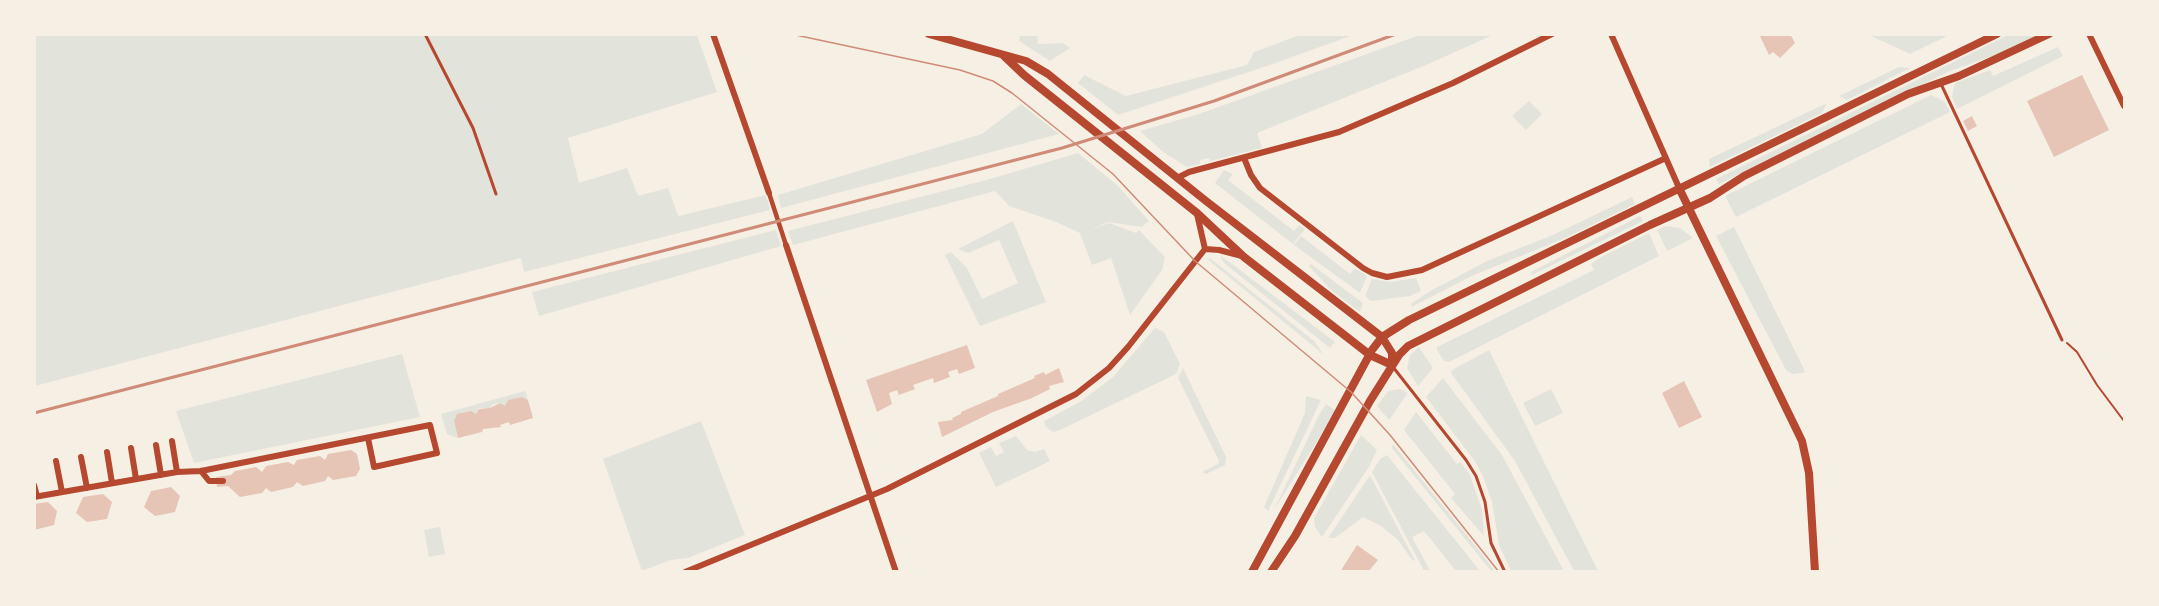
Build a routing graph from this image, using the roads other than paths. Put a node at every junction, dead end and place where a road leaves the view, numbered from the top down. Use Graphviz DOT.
graph roads {
  1 [pos="425,34"];
  2 [pos="712,34"];
  3 [pos="929,34"];
  4 [pos="1552,34"];
  5 [pos="1611,34"];
  6 [pos="1997,34"];
  7 [pos="2049,34"];
  8 [pos="2089,34"];
  9 [pos="1002,54"];
  10 [pos="1940,83"];
  11 [pos="2124,106"];
  12 [pos="1244,158"];
  13 [pos="1666,158"];
  14 [pos="1177,178"];
  15 [pos="1680,190"];
  16 [pos="769,193"];
  17 [pos="496,194"];
  18 [pos="1689,207"];
  19 [pos="1197,213"];
  20 [pos="786,245"];
  21 [pos="1204,249"];
  22 [pos="1244,257"];
  23 [pos="1382,337"];
  24 [pos="2062,340"];
  25 [pos="1370,355"];
  26 [pos="1392,365"];
  27 [pos="368,438"];
  28 [pos="172,441"];
  29 [pos="156,445"];
  30 [pos="131,448"];
  31 [pos="107,452"];
  32 [pos="81,457"];
  33 [pos="56,461"];
  34 [pos="201,471"];
  35 [pos="177,472"];
  36 [pos="161,475"];
  37 [pos="136,479"];
  38 [pos="223,481"];
  39 [pos="112,483"];
  40 [pos="34,485"];
  41 [pos="87,488"];
  42 [pos="62,492"];
  43 [pos="36,496"];
  44 [pos="871,496"];
  45 [pos="685,572"];
  46 [pos="896,572"];
  47 [pos="1252,572"];
  48 [pos="1271,572"];
  49 [pos="1505,572"];
  50 [pos="1815,572"];
  1 -- 17 [label="lane"];
  2 -- 16 [label="street"];
  3 -- 9 [label="street"];
  4 -- 12 [label="street"];
  5 -- 13 [label="street"];
  6 -- 15 [label="street"];
  7 -- 10 [label="street"];
  8 -- 11 [label="street"];
  9 -- 14 [label="street"];
  9 -- 19 [label="street"];
  10 -- 18 [label="street"];
  10 -- 24 [label="lane"];
  12 -- 13 [label="street"];
  12 -- 14 [label="street"];
  13 -- 15 [label="street"];
  14 -- 23 [label="street"];
  15 -- 18 [label="street"];
  15 -- 23 [label="street"];
  16 -- 20 [label="street"];
  18 -- 26 [label="street"];
  18 -- 50 [label="street"];
  19 -- 21 [label="street"];
  19 -- 22 [label="street"];
  20 -- 44 [label="street"];
  21 -- 22 [label="street"];
  21 -- 44 [label="street"];
  22 -- 25 [label="street"];
  23 -- 25 [label="street"];
  23 -- 26 [label="street"];
  25 -- 26 [label="street"];
  25 -- 47 [label="street"];
  26 -- 48 [label="street"];
  26 -- 49 [label="lane"];
  27 -- 27 [label="street"];
  27 -- 34 [label="street"];
  28 -- 35 [label="street"];
  29 -- 36 [label="street"];
  30 -- 37 [label="street"];
  31 -- 39 [label="street"];
  32 -- 41 [label="street"];
  33 -- 42 [label="street"];
  34 -- 35 [label="street"];
  34 -- 38 [label="street"];
  35 -- 36 [label="street"];
  36 -- 37 [label="street"];
  37 -- 39 [label="street"];
  39 -- 41 [label="street"];
  40 -- 43 [label="street"];
  41 -- 42 [label="street"];
  42 -- 43 [label="street"];
  44 -- 45 [label="street"];
  44 -- 46 [label="street"];
}
